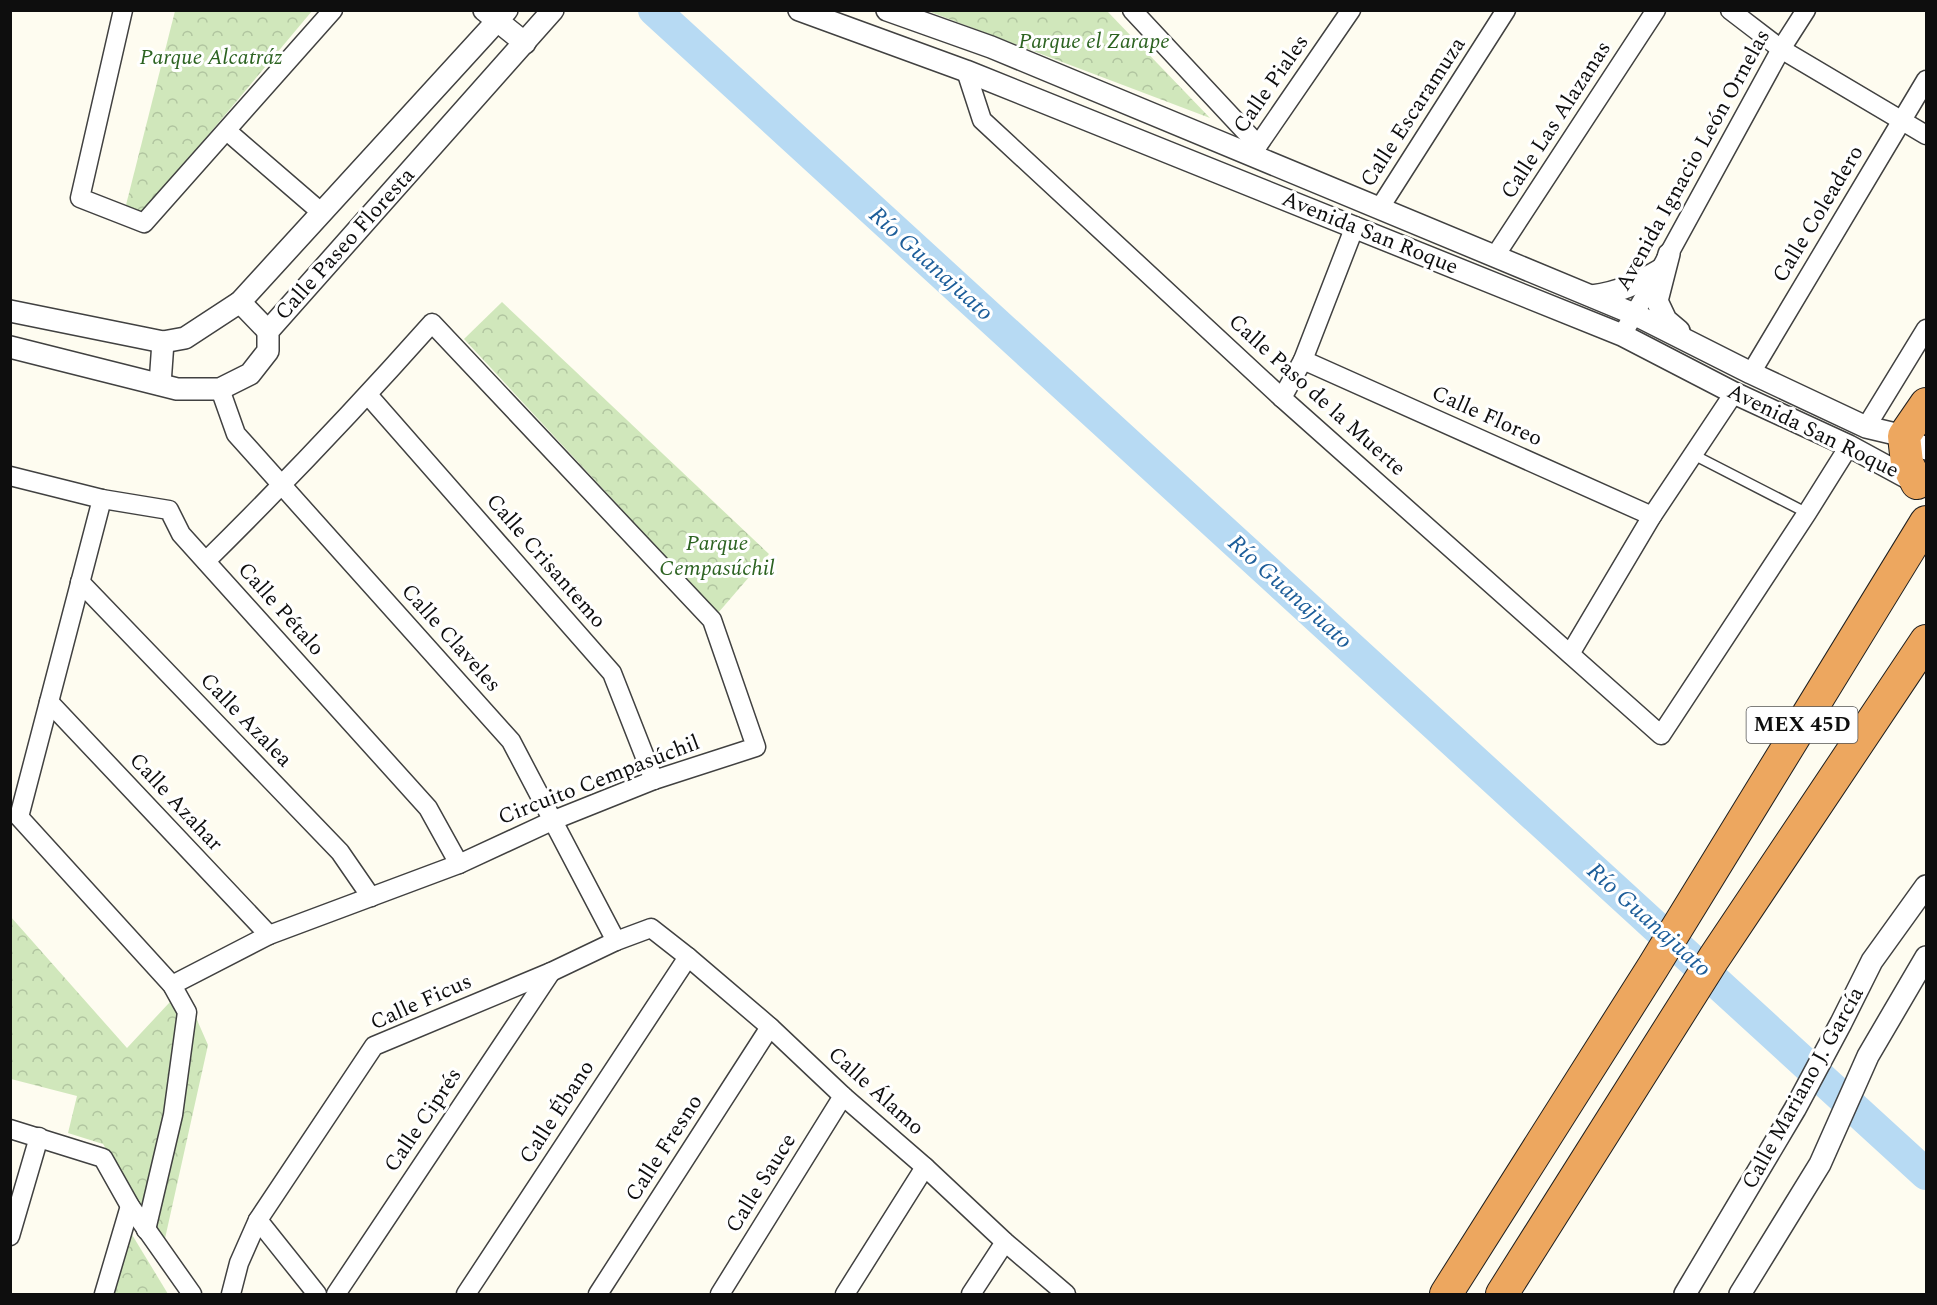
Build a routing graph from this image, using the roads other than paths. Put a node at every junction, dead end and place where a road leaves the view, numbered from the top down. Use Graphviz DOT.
graph roads {
  1 [pos="123,10"];
  2 [pos="333,10"];
  3 [pos="799,10"];
  4 [pos="887,10"];
  5 [pos="1132,10"];
  6 [pos="1506,10"];
  7 [pos="1656,10"];
  8 [pos="1730,10"];
  9 [pos="1806,10"];
  10 [pos="552,11"];
  11 [pos="1347,12"];
  12 [pos="496,14"];
  13 [pos="525,43"];
  14 [pos="1781,49"];
  15 [pos="966,71"];
  16 [pos="1926,80"];
  17 [pos="1900,121"];
  18 [pos="227,131"];
  19 [pos="1926,135"];
  20 [pos="1254,150"];
  21 [pos="1379,209"];
  22 [pos="322,213"];
  23 [pos="1355,226"];
  24 [pos="1495,256"];
  25 [pos="1664,262"];
  26 [pos="1592,296"];
  27 [pos="240,303"];
  28 [pos="10,311"];
  29 [pos="1634,314"];
  30 [pos="1926,329"];
  31 [pos="268,331"];
  32 [pos="1622,335"];
  33 [pos="163,342"];
  34 [pos="1691,342"];
  35 [pos="10,347"];
  36 [pos="1303,360"];
  37 [pos="1751,373"];
  38 [pos="160,384"];
  39 [pos="220,389"];
  40 [pos="1734,393"];
  41 [pos="368,395"];
  42 [pos="1282,398"];
  43 [pos="1926,404"];
  44 [pos="1866,427"];
  45 [pos="1915,442"];
  46 [pos="1849,446"];
  47 [pos="1694,455"];
  48 [pos="10,476"];
  49 [pos="284,485"];
  50 [pos="1922,486"];
  51 [pos="102,499"];
  52 [pos="1807,513"];
  53 [pos="1652,516"];
  54 [pos="1926,522"];
  55 [pos="206,561"];
  56 [pos="80,582"];
  57 [pos="1926,641"];
  58 [pos="1570,654"];
  59 [pos="49,702"];
  60 [pos="654,780"];
  61 [pos="554,820"];
  62 [pos="459,864"];
  63 [pos="1926,886"];
  64 [pos="371,897"];
  65 [pos="651,928"];
  66 [pos="269,935"];
  67 [pos="616,941"];
  68 [pos="688,957"];
  69 [pos="1926,957"];
  70 [pos="551,972"];
  71 [pos="172,985"];
  72 [pos="770,1027"];
  73 [pos="843,1096"];
  74 [pos="10,1129"];
  75 [pos="39,1137"];
  76 [pos="926,1167"];
  77 [pos="130,1206"];
  78 [pos="258,1220"];
  79 [pos="146,1230"];
  80 [pos="10,1236"];
  81 [pos="1005,1242"];
  82 [pos="104,1294"];
  83 [pos="192,1294"];
  84 [pos="231,1294"];
  85 [pos="317,1294"];
  86 [pos="336,1294"];
  87 [pos="466,1294"];
  88 [pos="598,1294"];
  89 [pos="720,1294"];
  90 [pos="845,1294"];
  91 [pos="971,1294"];
  92 [pos="1066,1294"];
  93 [pos="1446,1294"];
  94 [pos="1502,1294"];
  95 [pos="1685,1294"];
  96 [pos="1740,1294"];
  1 -- 18 [label="street"];
  2 -- 18 [label="street"];
  3 -- 15 [label="street, Avenida San Roque"];
  4 -- 20 [label="street, Avenida San Roque"];
  5 -- 20 [label="street"];
  6 -- 21 [label="street, Calle Escaramuza"];
  7 -- 24 [label="street, Calle Las Alazanas"];
  8 -- 14 [label="street"];
  9 -- 14 [label="street, Avenida Ignacio León Ornelas"];
  10 -- 13 [label="street"];
  11 -- 20 [label="street, Calle Piales"];
  12 -- 13 [label="street"];
  12 -- 22 [label="street, Calle Paseo Floresta"];
  13 -- 31 [label="street, Calle Paseo Floresta"];
  14 -- 17 [label="street"];
  14 -- 25 [label="street, Avenida Ignacio León Ornelas"];
  15 -- 23 [label="street, Avenida San Roque"];
  15 -- 42 [label="street, Calle Paso de la Muerte"];
  16 -- 17 [label="street, Calle Coleadero"];
  17 -- 19 [label="street"];
  17 -- 37 [label="street, Calle Coleadero"];
  18 -- 22 [label="street"];
  20 -- 21 [label="street, Avenida San Roque"];
  21 -- 24 [label="street, Avenida San Roque"];
  22 -- 27 [label="street, Calle Paseo Floresta"];
  23 -- 32 [label="street, Avenida San Roque"];
  23 -- 36 [label="street"];
  24 -- 26 [label="street, Avenida San Roque"];
  25 -- 26 [label="street"];
  25 -- 29 [label="street, Avenida Ignacio León Ornelas"];
  25 -- 34 [label="street"];
  26 -- 29 [label="street, Avenida San Roque"];
  27 -- 31 [label="street"];
  27 -- 33 [label="street, Calle Paseo Floresta"];
  28 -- 33 [label="street, Calle Paseo Floresta"];
  29 -- 32 [label="street, Avenida Ignacio León Ornelas"];
  29 -- 34 [label="street, Avenida San Roque"];
  30 -- 44 [label="street"];
  31 -- 39 [label="street, Calle Paseo Floresta"];
  32 -- 40 [label="street, Avenida San Roque"];
  33 -- 38 [label="street"];
  34 -- 37 [label="street, Avenida San Roque"];
  35 -- 38 [label="street, Calle Paseo Floresta"];
  36 -- 42 [label="street"];
  36 -- 53 [label="street, Calle Floreo"];
  37 -- 44 [label="street, Avenida San Roque"];
  38 -- 39 [label="street, Calle Paseo Floresta"];
  39 -- 49 [label="street, Calle Claveles"];
  40 -- 46 [label="street, Avenida San Roque"];
  40 -- 47 [label="street"];
  41 -- 49 [label="street, Circuito Cempasúchil"];
  41 -- 60 [label="street, Calle Crisantemo"];
  41 -- 60 [label="street, Circuito Cempasúchil"];
  42 -- 58 [label="street, Calle Paso de la Muerte"];
  43 -- 45 [label="highway"];
  44 -- 45 [label="street, Avenida San Roque"];
  45 -- 50 [label="highway"];
  46 -- 50 [label="street, Avenida San Roque"];
  46 -- 52 [label="street"];
  47 -- 52 [label="lane"];
  47 -- 53 [label="street"];
  48 -- 51 [label="street, Calle Pétalo"];
  49 -- 55 [label="street, Circuito Cempasúchil"];
  49 -- 61 [label="street, Calle Claveles"];
  51 -- 55 [label="street, Calle Pétalo"];
  51 -- 56 [label="street"];
  52 -- 58 [label="street, Calle Paso de la Muerte"];
  53 -- 58 [label="street"];
  54 -- 93 [label="highway, MEX 45D"];
  55 -- 62 [label="street, Calle Pétalo"];
  56 -- 59 [label="street"];
  56 -- 64 [label="street, Calle Azalea"];
  57 -- 94 [label="highway, MEX 45D"];
  59 -- 66 [label="street, Calle Azahar"];
  59 -- 71 [label="street"];
  60 -- 61 [label="street, Circuito Cempasúchil"];
  61 -- 62 [label="street, Circuito Cempasúchil"];
  61 -- 67 [label="street, Calle Claveles"];
  62 -- 64 [label="street, Circuito Cempasúchil"];
  63 -- 95 [label="street, Calle Mariano J. García"];
  64 -- 66 [label="street, Circuito Cempasúchil"];
  65 -- 67 [label="street, Calle Ficus"];
  65 -- 68 [label="street, Calle Álamo"];
  66 -- 71 [label="street, Circuito Cempasúchil"];
  67 -- 70 [label="street, Calle Ficus"];
  68 -- 72 [label="street, Calle Álamo"];
  68 -- 87 [label="street, Calle Ébano"];
  69 -- 96 [label="street, Calle Mariano J. García"];
  70 -- 78 [label="street, Calle Ficus"];
  70 -- 86 [label="street, Calle Ciprés"];
  71 -- 79 [label="street"];
  72 -- 73 [label="street, Calle Álamo"];
  72 -- 88 [label="street, Calle Fresno"];
  73 -- 76 [label="street, Calle Álamo"];
  73 -- 89 [label="street, Calle Sauce"];
  74 -- 75 [label="street"];
  75 -- 77 [label="street"];
  75 -- 80 [label="street"];
  76 -- 81 [label="street, Calle Álamo"];
  76 -- 90 [label="street"];
  77 -- 79 [label="street"];
  77 -- 82 [label="street"];
  78 -- 84 [label="street, Calle Ficus"];
  78 -- 85 [label="street"];
  79 -- 83 [label="street"];
  81 -- 91 [label="street"];
  81 -- 92 [label="street, Calle Álamo"];
}
